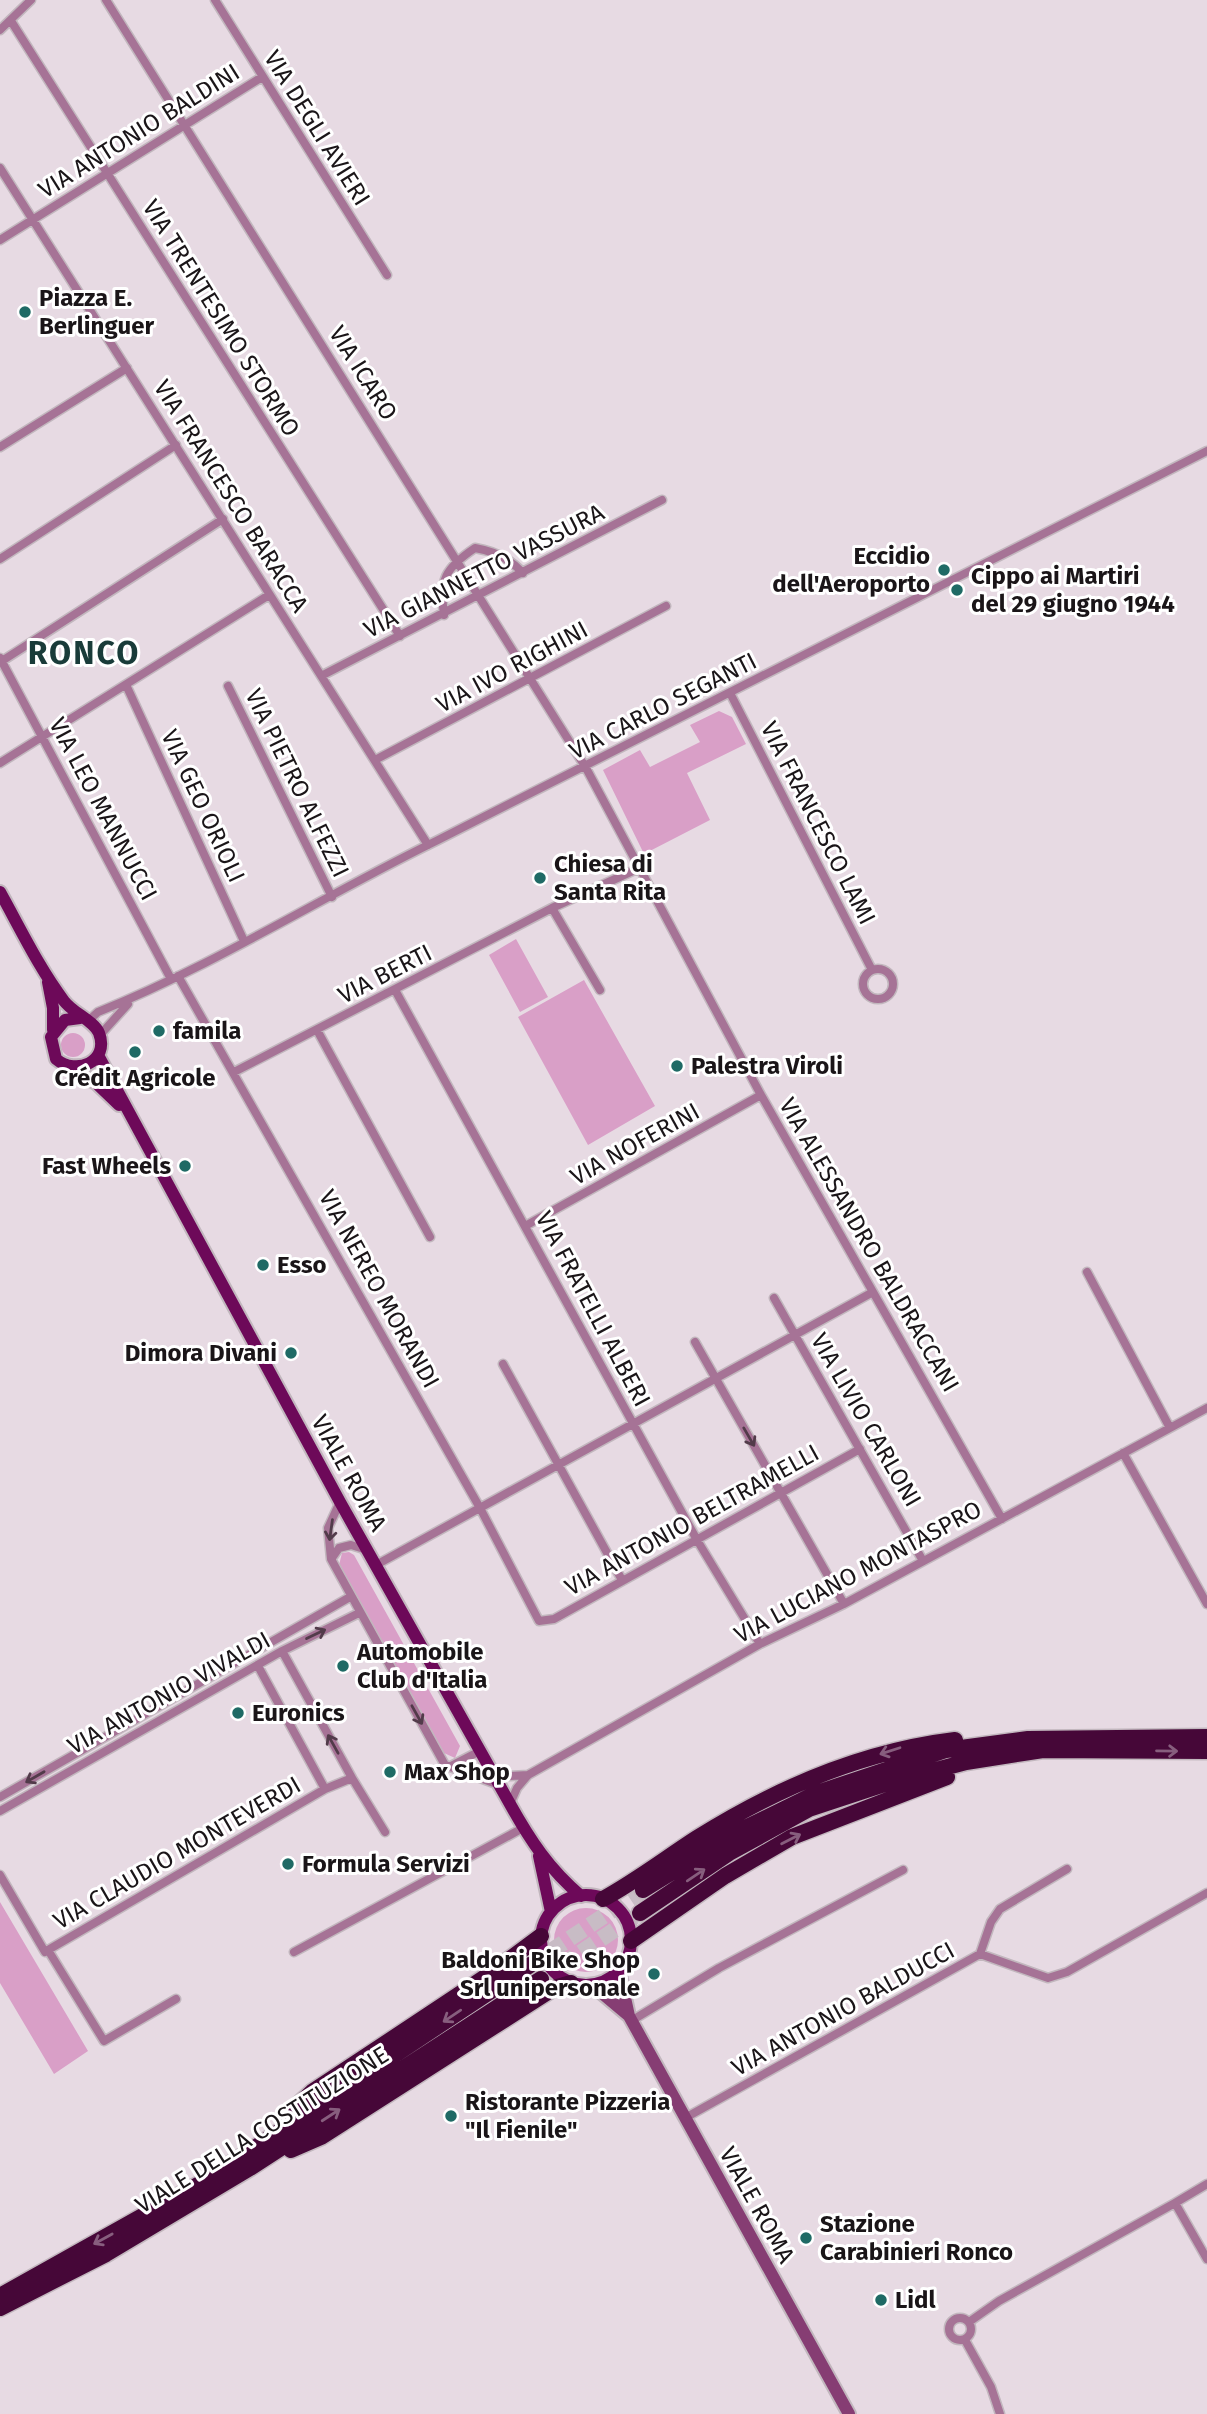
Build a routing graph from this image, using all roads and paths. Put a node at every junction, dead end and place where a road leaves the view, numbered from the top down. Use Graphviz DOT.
graph roads {
  1 [pos="31,0"];
  2 [pos="106,0"];
  3 [pos="215,0"];
  4 [pos="11,20"];
  5 [pos="0,30"];
  6 [pos="262,77"];
  7 [pos="187,124"];
  8 [pos="0,168"];
  9 [pos="106,172"];
  10 [pos="32,220"];
  11 [pos="0,240"];
  12 [pos="387,275"];
  13 [pos="127,368"];
  14 [pos="176,444"];
  15 [pos="0,447"];
  16 [pos="1207,451"];
  17 [pos="662,499"];
  18 [pos="223,519"];
  19 [pos="0,559"];
  20 [pos="456,561"];
  21 [pos="523,573"];
  22 [pos="269,595"];
  23 [pos="479,597"];
  24 [pos="666,606"];
  25 [pos="444,615"];
  26 [pos="400,636"];
  27 [pos="1,660"];
  28 [pos="323,675"];
  29 [pos="530,679"];
  30 [pos="228,686"];
  31 [pos="127,687"];
  32 [pos="730,693"];
  33 [pos="44,737"];
  34 [pos="375,760"];
  35 [pos="0,763"];
  36 [pos="586,768"];
  37 [pos="428,845"];
  38 [pos="637,869"];
  39 [pos="0,892"];
  40 [pos="332,897"];
  41 [pos="552,908"];
  42 [pos="244,941"];
  43 [pos="43,968"];
  44 [pos="872,970"];
  45 [pos="175,977"];
  46 [pos="395,990"];
  47 [pos="600,990"];
  48 [pos="138,996"];
  49 [pos="84,1019"];
  50 [pos="53,1030"];
  51 [pos="317,1030"];
  52 [pos="100,1035"];
  53 [pos="98,1055"];
  54 [pos="69,1068"];
  55 [pos="234,1072"];
  56 [pos="761,1096"];
  57 [pos="127,1113"];
  58 [pos="527,1226"];
  59 [pos="430,1237"];
  60 [pos="1087,1272"];
  61 [pos="873,1292"];
  62 [pos="774,1298"];
  63 [pos="795,1334"];
  64 [pos="695,1342"];
  65 [pos="503,1364"];
  66 [pos="715,1378"];
  67 [pos="1207,1408"];
  68 [pos="633,1424"];
  69 [pos="1170,1428"];
  70 [pos="860,1448"];
  71 [pos="1123,1453"];
  72 [pos="559,1465"];
  73 [pos="780,1492"];
  74 [pos="340,1502"];
  75 [pos="480,1508"];
  76 [pos="1002,1519"];
  77 [pos="697,1540"];
  78 [pos="367,1550"];
  79 [pos="331,1559"];
  80 [pos="923,1561"];
  81 [pos="376,1565"];
  82 [pos="622,1580"];
  83 [pos="350,1597"];
  84 [pos="844,1604"];
  85 [pos="1207,1604"];
  86 [pos="359,1613"];
  87 [pos="541,1623"];
  88 [pos="760,1644"];
  89 [pos="282,1651"];
  90 [pos="258,1665"];
  91 [pos="1207,1737"];
  92 [pos="1028,1739"];
  93 [pos="1042,1750"];
  94 [pos="480,1751"];
  95 [pos="1207,1751"];
  96 [pos="449,1767"];
  97 [pos="490,1769"];
  98 [pos="528,1775"];
  99 [pos="352,1778"];
  100 [pos="499,1785"];
  101 [pos="325,1789"];
  102 [pos="0,1797"];
  103 [pos="510,1804"];
  104 [pos="0,1811"];
  105 [pos="523,1828"];
  106 [pos="385,1832"];
  107 [pos="538,1852"];
  108 [pos="1067,1869"];
  109 [pos="903,1870"];
  110 [pos="0,1875"];
  111 [pos="643,1890"];
  112 [pos="1207,1893"];
  113 [pos="581,1896"];
  114 [pos="603,1899"];
  115 [pos="551,1912"];
  116 [pos="640,1913"];
  117 [pos="541,1936"];
  118 [pos="631,1941"];
  119 [pos="48,1950"];
  120 [pos="294,1952"];
  121 [pos="980,1954"];
  122 [pos="530,1965"];
  123 [pos="620,1970"];
  124 [pos="541,1979"];
  125 [pos="571,1983"];
  126 [pos="592,1985"];
  127 [pos="176,1999"];
  128 [pos="630,2018"];
  129 [pos="685,2118"];
  130 [pos="249,2159"];
  131 [pos="1207,2184"];
  132 [pos="1175,2203"];
  133 [pos="1207,2259"];
  134 [pos="0,2296"];
  135 [pos="0,2308"];
  136 [pos="970,2322"];
  137 [pos="965,2340"];
  138 [pos="849,2414"];
  139 [pos="1000,2414"];
  1 -- 4 [label="street"];
  2 -- 7 [label="street, VIA ICARO"];
  3 -- 6 [label="street, VIA DEGLI AVIERI"];
  4 -- 5 [label="street"];
  4 -- 9 [label="street, VIA TRENTESIMO STORMO"];
  6 -- 7 [label="street, VIA ANTONIO BALDINI"];
  6 -- 12 [label="street, VIA DEGLI AVIERI"];
  7 -- 9 [label="street, VIA ANTONIO BALDINI"];
  7 -- 20 [label="street, VIA ICARO"];
  8 -- 10 [label="street, VIA FRANCESCO BARACCA"];
  9 -- 10 [label="street, VIA ANTONIO BALDINI"];
  9 -- 26 [label="street, VIA TRENTESIMO STORMO"];
  10 -- 11 [label="street, VIA ANTONIO BALDINI"];
  10 -- 13 [label="street, VIA FRANCESCO BARACCA"];
  13 -- 14 [label="street, VIA FRANCESCO BARACCA"];
  13 -- 15 [label="street"];
  14 -- 18 [label="street, VIA FRANCESCO BARACCA"];
  14 -- 19 [label="street"];
  16 -- 32 [label="street, VIA CARLO SEGANTI"];
  17 -- 21 [label="street, VIA GIANNETTO VASSURA"];
  18 -- 22 [label="street, VIA FRANCESCO BARACCA"];
  18 -- 27 [label="street"];
  20 -- 21 [label="street"];
  20 -- 23 [label="street, VIA ICARO"];
  20 -- 25 [label="street"];
  21 -- 23 [label="street, VIA GIANNETTO VASSURA"];
  22 -- 28 [label="street, VIA FRANCESCO BARACCA"];
  22 -- 31 [label="street"];
  23 -- 25 [label="street, VIA GIANNETTO VASSURA"];
  23 -- 29 [label="street, VIA ICARO"];
  24 -- 29 [label="street, VIA IVO RIGHINI"];
  25 -- 26 [label="street, VIA GIANNETTO VASSURA"];
  26 -- 28 [label="street, VIA GIANNETTO VASSURA"];
  27 -- 33 [label="street, VIA LEO MANNUCCI"];
  28 -- 34 [label="street, VIA FRANCESCO BARACCA"];
  29 -- 34 [label="street, VIA IVO RIGHINI"];
  29 -- 36 [label="street, VIA ICARO"];
  30 -- 40 [label="street, VIA PIETRO ALFEZZI"];
  31 -- 33 [label="street"];
  31 -- 42 [label="street, VIA GEO ORIOLI"];
  32 -- 36 [label="street, VIA CARLO SEGANTI"];
  32 -- 44 [label="street, VIA FRANCESCO LAMI"];
  33 -- 35 [label="street"];
  33 -- 45 [label="street, VIA LEO MANNUCCI"];
  34 -- 37 [label="street, VIA FRANCESCO BARACCA"];
  36 -- 37 [label="street, VIA CARLO SEGANTI"];
  36 -- 38 [label="street, VIA ALESSANDRO BALDRACCANI"];
  37 -- 40 [label="street, VIA CARLO SEGANTI"];
  38 -- 41 [label="street, VIA BERTI"];
  38 -- 56 [label="street, VIA ALESSANDRO BALDRACCANI"];
  39 -- 43 [label="main road"];
  40 -- 42 [label="street, VIA CARLO SEGANTI"];
  41 -- 46 [label="street, VIA BERTI"];
  41 -- 47 [label="street"];
  42 -- 45 [label="street, VIA CARLO SEGANTI"];
  43 -- 49 [label="main road"];
  43 -- 50 [label="main road"];
  45 -- 48 [label="street, VIA CARLO SEGANTI"];
  45 -- 55 [label="street, VIA NEREO MORANDI"];
  46 -- 51 [label="street, VIA BERTI"];
  46 -- 58 [label="street, VIA FRATELLI ALBERI"];
  48 -- 49 [label="street, VIA CARLO SEGANTI"];
  48 -- 52 [label="street, VIA CARLO SEGANTI"];
  49 -- 50 [label="main road"];
  49 -- 52 [label="main road"];
  50 -- 54 [label="main road"];
  51 -- 55 [label="street, VIA BERTI"];
  51 -- 59 [label="street"];
  52 -- 53 [label="main road"];
  53 -- 54 [label="main road"];
  53 -- 57 [label="main road, VIALE ROMA"];
  54 -- 57 [label="main road, VIALE ROMA"];
  55 -- 75 [label="street, VIA NEREO MORANDI"];
  56 -- 58 [label="street, VIA NOFERINI"];
  56 -- 61 [label="street, VIA ALESSANDRO BALDRACCANI"];
  57 -- 74 [label="main road, VIALE ROMA"];
  58 -- 68 [label="street, VIA FRATELLI ALBERI"];
  60 -- 69 [label="street"];
  61 -- 63 [label="street"];
  61 -- 76 [label="street, VIA ALESSANDRO BALDRACCANI"];
  62 -- 63 [label="street, VIA LIVIO CARLONI"];
  63 -- 66 [label="street"];
  63 -- 70 [label="street, VIA LIVIO CARLONI"];
  64 -- 66 [label="street"];
  65 -- 72 [label="street"];
  66 -- 68 [label="street"];
  66 -- 73 [label="street, one-way"];
  67 -- 69 [label="street, VIA LUCIANO MONTASPRO"];
  68 -- 72 [label="street"];
  68 -- 77 [label="street, VIA FRATELLI ALBERI"];
  69 -- 71 [label="street, VIA LUCIANO MONTASPRO"];
  70 -- 73 [label="street, VIA ANTONIO BELTRAMELLI"];
  70 -- 80 [label="street, VIA LIVIO CARLONI"];
  71 -- 76 [label="street, VIA LUCIANO MONTASPRO"];
  71 -- 85 [label="street"];
  72 -- 75 [label="street"];
  72 -- 82 [label="street"];
  73 -- 77 [label="street, VIA ANTONIO BELTRAMELLI"];
  73 -- 84 [label="street"];
  74 -- 78 [label="main road, VIALE ROMA"];
  74 -- 79 [label="street, one-way"];
  75 -- 81 [label="street"];
  75 -- 87 [label="street, VIA NEREO MORANDI"];
  76 -- 80 [label="street, VIA LUCIANO MONTASPRO"];
  77 -- 82 [label="street, VIA ANTONIO BELTRAMELLI"];
  77 -- 88 [label="street, VIA FRATELLI ALBERI"];
  78 -- 79 [label="street"];
  78 -- 81 [label="main road, VIALE ROMA"];
  79 -- 83 [label="street"];
  80 -- 84 [label="street, VIA LUCIANO MONTASPRO"];
  81 -- 94 [label="main road, VIALE ROMA"];
  82 -- 87 [label="street, VIA ANTONIO BELTRAMELLI"];
  83 -- 86 [label="street"];
  83 -- 102 [label="street, VIA ANTONIO VIVALDI, one-way"];
  84 -- 88 [label="street, VIA LUCIANO MONTASPRO"];
  89 -- 86 [label="street, VIA ANTONIO VIVALDI, one-way"];
  86 -- 96 [label="street, one-way"];
  88 -- 98 [label="street, VIA LUCIANO MONTASPRO"];
  89 -- 90 [label="street, VIA ANTONIO VIVALDI"];
  99 -- 89 [label="street, one-way"];
  90 -- 101 [label="street, VIA CLAUDIO MONTEVERDI"];
  90 -- 104 [label="street, VIA ANTONIO VIVALDI"];
  91 -- 92 [label="highway"];
  92 -- 111 [label="highway"];
  92 -- 114 [label="highway, one-way"];
  93 -- 95 [label="highway, one-way"];
  116 -- 93 [label="highway, one-way"];
  118 -- 93 [label="highway, one-way"];
  94 -- 96 [label="street"];
  94 -- 97 [label="main road, VIALE ROMA"];
  96 -- 100 [label="street"];
  97 -- 98 [label="street"];
  97 -- 100 [label="main road, VIALE ROMA"];
  98 -- 103 [label="street, VIA LUCIANO MONTASPRO"];
  99 -- 101 [label="street, VIA CLAUDIO MONTEVERDI"];
  99 -- 106 [label="street"];
  100 -- 103 [label="main road, VIALE ROMA"];
  101 -- 119 [label="street, VIA CLAUDIO MONTEVERDI"];
  103 -- 105 [label="main road, VIALE ROMA"];
  105 -- 107 [label="main road, VIALE ROMA"];
  105 -- 120 [label="street"];
  107 -- 113 [label="main road, VIALE ROMA"];
  107 -- 115 [label="main road, VIALE ROMA"];
  108 -- 121 [label="street, VIA ANTONIO BALDUCCI"];
  109 -- 128 [label="street"];
  110 -- 119 [label="street"];
  112 -- 121 [label="street"];
  113 -- 114 [label="main road"];
  113 -- 115 [label="main road"];
  114 -- 118 [label="main road"];
  115 -- 117 [label="main road"];
  117 -- 125 [label="main road"];
  117 -- 130 [label="highway"];
  118 -- 123 [label="main road"];
  119 -- 127 [label="street"];
  121 -- 129 [label="street, VIA ANTONIO BALDUCCI"];
  122 -- 130 [label="highway, VIALE DELLA COSTITUZIONE, one-way"];
  123 -- 126 [label="main road"];
  123 -- 128 [label="main road, VIALE ROMA"];
  130 -- 124 [label="highway, VIALE DELLA COSTITUZIONE, one-way"];
  125 -- 126 [label="main road"];
  125 -- 130 [label="highway"];
  126 -- 128 [label="main road, VIALE ROMA"];
  128 -- 129 [label="main road, VIALE ROMA"];
  129 -- 138 [label="main road, VIALE ROMA"];
  130 -- 134 [label="highway, VIALE DELLA COSTITUZIONE, one-way"];
  130 -- 135 [label="highway, VIALE DELLA COSTITUZIONE"];
  131 -- 132 [label="street"];
  132 -- 133 [label="street"];
  132 -- 136 [label="street"];
  136 -- 137 [label="street"];
  136 -- 137 [label="street"];
  137 -- 139 [label="street"];
}
